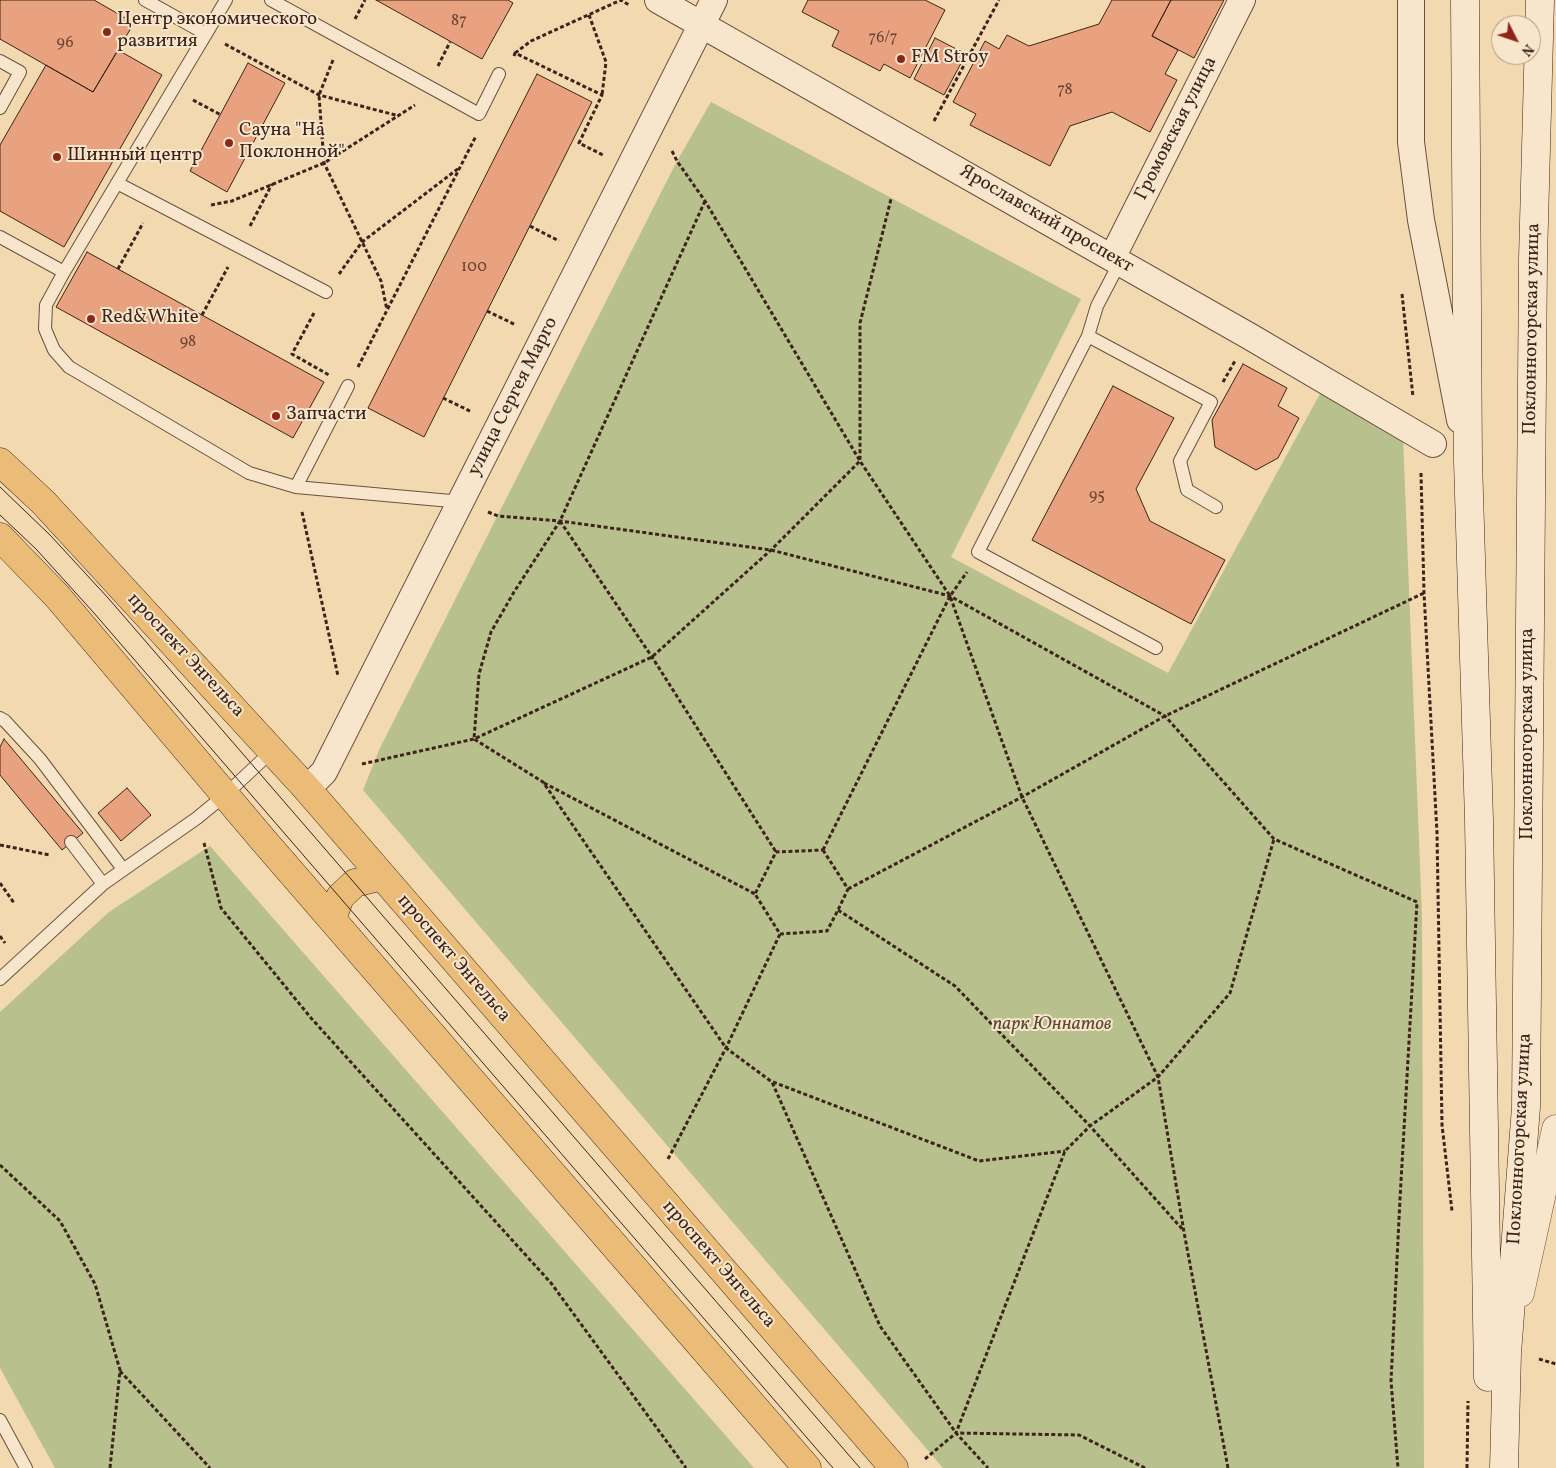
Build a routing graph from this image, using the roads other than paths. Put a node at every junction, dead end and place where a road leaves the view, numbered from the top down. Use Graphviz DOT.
graph roads {
  1 [pos="145,0"];
  2 [pos="226,0"];
  3 [pos="271,0"];
  4 [pos="658,0"];
  5 [pos="714,0"];
  6 [pos="1242,0"];
  7 [pos="1411,0"];
  8 [pos="1464,0"];
  9 [pos="1540,0"];
  10 [pos="702,24"];
  11 [pos="206,34"];
  12 [pos="0,61"];
  13 [pos="499,74"];
  14 [pos="0,108"];
  15 [pos="117,183"];
  16 [pos="0,237"];
  17 [pos="1116,260"];
  18 [pos="64,272"];
  19 [pos="326,292"];
  20 [pos="1088,336"];
  21 [pos="348,386"];
  22 [pos="1433,444"];
  23 [pos="1468,461"];
  24 [pos="0,462"];
  25 [pos="296,486"];
  26 [pos="462,502"];
  27 [pos="1216,507"];
  28 [pos="0,537"];
  29 [pos="1156,648"];
  30 [pos="0,718"];
  31 [pos="272,751"];
  32 [pos="316,780"];
  33 [pos="225,795"];
  34 [pos="71,842"];
  35 [pos="123,869"];
  36 [pos="382,876"];
  37 [pos="102,884"];
  38 [pos="332,919"];
  39 [pos="0,979"];
  40 [pos="1556,1129"];
  41 [pos="1507,1353"];
  42 [pos="0,1420"];
  43 [pos="26,1468"];
  44 [pos="807,1468"];
  45 [pos="894,1468"];
  46 [pos="1487,1468"];
  47 [pos="1504,1468"];
  1 -- 11 [label="lane"];
  2 -- 11 [label="lane"];
  3 -- 13 [label="lane"];
  4 -- 10 [label="street, Ярославский проспект"];
  5 -- 10 [label="street, улица Сергея Марго"];
  6 -- 17 [label="street, Громовская улица"];
  7 -- 23 [label="street"];
  8 -- 23 [label="main road, Поклонногорская улица"];
  9 -- 41 [label="main road, Поклонногорская улица"];
  10 -- 17 [label="street, Ярославский проспект"];
  10 -- 26 [label="street, улица Сергея Марго"];
  11 -- 15 [label="lane"];
  12 -- 14 [label="lane"];
  15 -- 18 [label="lane"];
  15 -- 19 [label="lane"];
  16 -- 18 [label="lane"];
  17 -- 20 [label="lane"];
  17 -- 22 [label="street, Ярославский проспект"];
  18 -- 25 [label="lane"];
  20 -- 27 [label="lane"];
  20 -- 29 [label="lane"];
  21 -- 25 [label="lane"];
  23 -- 46 [label="main road, Поклонногорская улица"];
  24 -- 31 [label="main road, проспект Энгельса"];
  25 -- 26 [label="lane"];
  26 -- 32 [label="street, улица Сергея Марго"];
  28 -- 33 [label="main road"];
  30 -- 35 [label="lane"];
  31 -- 32 [label="main road, проспект Энгельса"];
  31 -- 33 [label="lane"];
  32 -- 36 [label="main road, проспект Энгельса"];
  33 -- 35 [label="lane"];
  33 -- 38 [label="main road"];
  34 -- 37 [label="lane"];
  35 -- 37 [label="lane"];
  36 -- 38 [label="main road"];
  36 -- 45 [label="main road, проспект Энгельса"];
  37 -- 39 [label="lane"];
  38 -- 44 [label="main road"];
  40 -- 41 [label="main road"];
  41 -- 47 [label="main road, Поклонногорская улица"];
  42 -- 43 [label="lane"];
}
